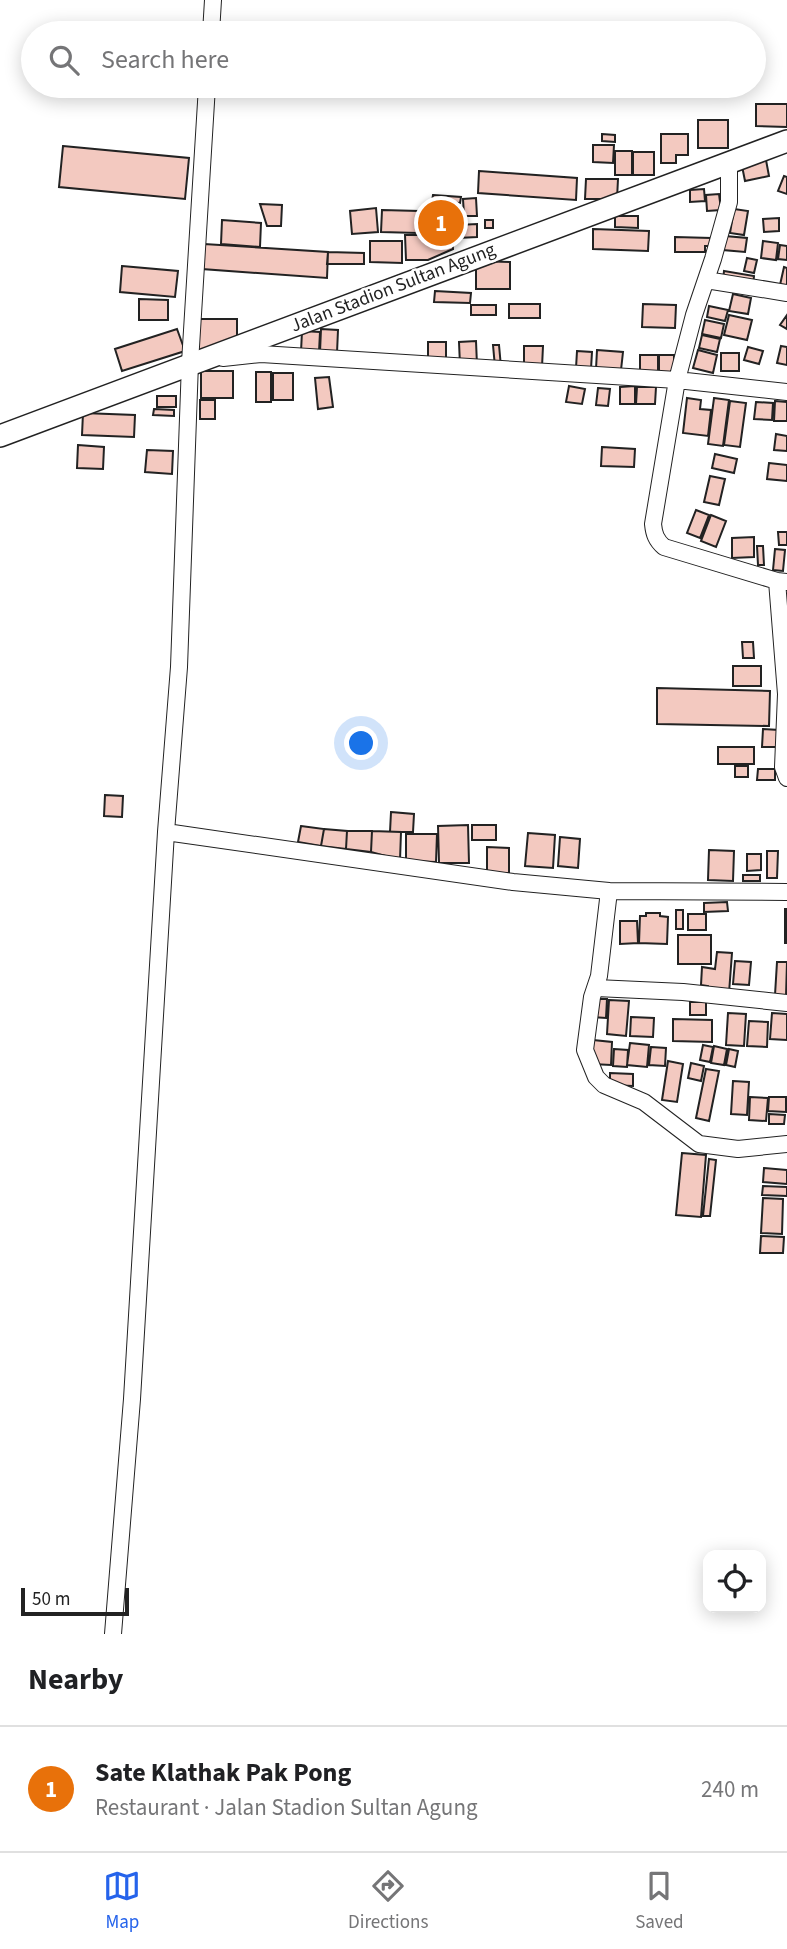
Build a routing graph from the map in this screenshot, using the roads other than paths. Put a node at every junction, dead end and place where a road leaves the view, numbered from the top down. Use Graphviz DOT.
graph roads {
  1 [pos="213,0"];
  2 [pos="212,21"];
  3 [pos="207,98"];
  4 [pos="787,141"];
  5 [pos="729,163"];
  6 [pos="706,280"];
  7 [pos="787,293"];
  8 [pos="197,361"];
  9 [pos="677,380"];
  10 [pos="787,391"];
  11 [pos="0,436"];
  12 [pos="782,582"];
  13 [pos="785,666"];
  14 [pos="787,778"];
  15 [pos="166,832"];
  16 [pos="609,891"];
  17 [pos="787,892"];
  18 [pos="596,988"];
  19 [pos="787,1003"];
  20 [pos="787,1144"];
  21 [pos="113,1634"];
  1 -- 2 [label="street"];
  3 -- 8 [label="street"];
  4 -- 5 [label="main road, Jalan Stadion Sultan Agung"];
  5 -- 6 [label="street"];
  5 -- 8 [label="main road, Jalan Stadion Sultan Agung"];
  6 -- 7 [label="street"];
  6 -- 9 [label="street"];
  8 -- 9 [label="street"];
  8 -- 11 [label="main road, Jalan Stadion Sultan Agung"];
  8 -- 15 [label="street"];
  9 -- 10 [label="street"];
  9 -- 12 [label="street"];
  12 -- 13 [label="street"];
  13 -- 14 [label="street"];
  15 -- 16 [label="street"];
  15 -- 21 [label="street"];
  16 -- 17 [label="street"];
  16 -- 18 [label="street"];
  18 -- 19 [label="street"];
  18 -- 20 [label="street"];
}
